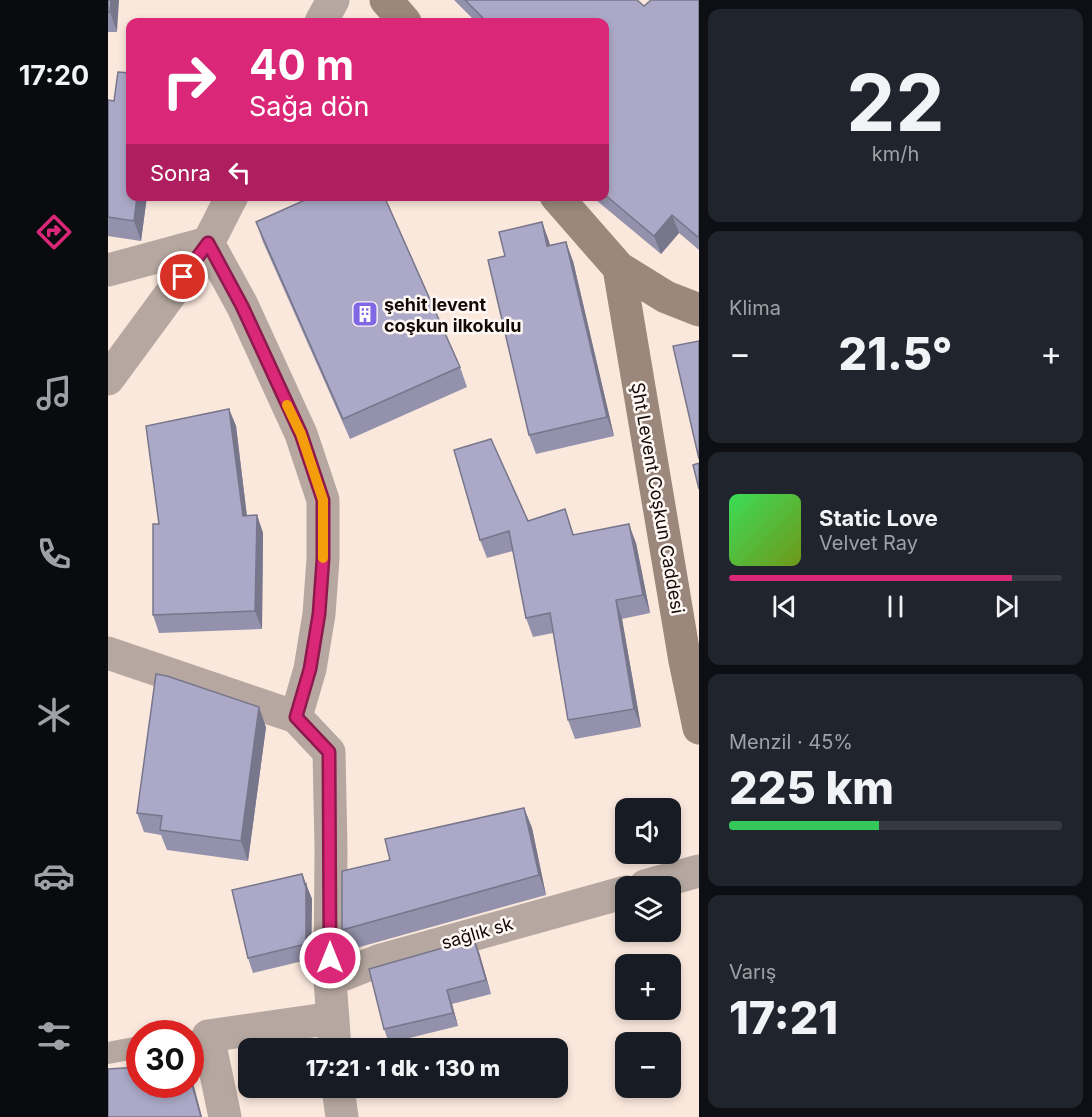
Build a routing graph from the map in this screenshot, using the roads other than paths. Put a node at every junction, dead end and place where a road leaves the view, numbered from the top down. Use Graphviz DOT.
graph roads {
  1 [pos="333,0"];
  2 [pos="386,0"];
  3 [pos="323,18"];
  4 [pos="402,18"];
  5 [pos="229,201"];
  6 [pos="560,201"];
  7 [pos="208,243"];
  8 [pos="619,268"];
  9 [pos="108,270"];
  10 [pos="699,310"];
  11 [pos="108,380"];
  12 [pos="108,653"];
  13 [pos="692,659"];
  14 [pos="296,717"];
  15 [pos="699,728"];
  16 [pos="699,872"];
  17 [pos="681,877"];
  18 [pos="615,895"];
  19 [pos="330,980"];
  20 [pos="334,1033"];
  21 [pos="204,1038"];
  22 [pos="126,1050"];
  23 [pos="108,1053"];
  24 [pos="204,1053"];
  25 [pos="339,1098"];
  26 [pos="225,1117"];
  27 [pos="342,1117"];
  1 -- 3 [label="street"];
  2 -- 4 [label="main road"];
  5 -- 7 [label="street"];
  6 -- 8 [label="main road"];
  7 -- 9 [label="street"];
  7 -- 11 [label="street"];
  7 -- 14 [label="street"];
  8 -- 10 [label="main road"];
  8 -- 13 [label="main road, Şht Levent Coşkun Caddesi"];
  12 -- 14 [label="street"];
  13 -- 15 [label="main road, Şht Levent Coşkun Caddesi"];
  14 -- 19 [label="street"];
  16 -- 17 [label="street"];
  18 -- 19 [label="street, sağlık sk"];
  19 -- 20 [label="street"];
  20 -- 21 [label="street"];
  22 -- 23 [label="lane"];
  24 -- 26 [label="street"];
  25 -- 27 [label="street"];
}
